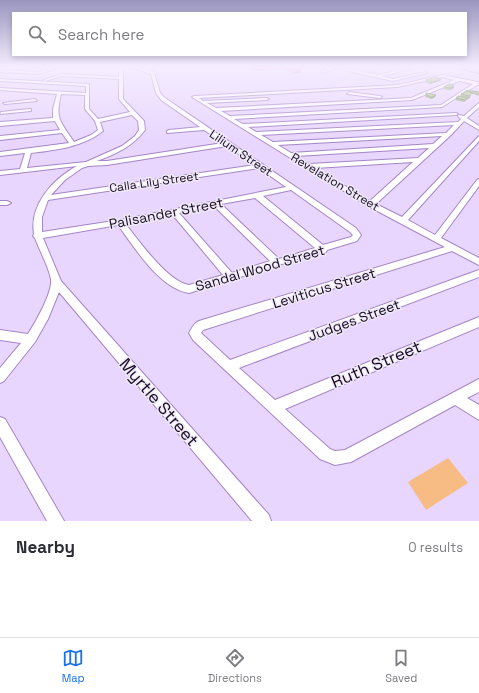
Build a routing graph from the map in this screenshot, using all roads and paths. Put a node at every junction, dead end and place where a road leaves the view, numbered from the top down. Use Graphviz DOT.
graph roads {
  1 [pos="11,91"];
  2 [pos="33,91"];
  3 [pos="121,91"];
  4 [pos="158,91"];
  5 [pos="296,91"];
  6 [pos="332,91"];
  7 [pos="430,91"];
  8 [pos="465,91"];
  9 [pos="59,93"];
  10 [pos="87,94"];
  11 [pos="359,94"];
  12 [pos="343,95"];
  13 [pos="273,99"];
  14 [pos="35,100"];
  15 [pos="410,100"];
  16 [pos="202,102"];
  17 [pos="6,103"];
  18 [pos="479,104"];
  19 [pos="442,106"];
  20 [pos="29,110"];
  21 [pos="215,110"];
  22 [pos="133,113"];
  23 [pos="0,114"];
  24 [pos="456,114"];
  25 [pos="229,118"];
  26 [pos="56,119"];
  27 [pos="97,121"];
  28 [pos="462,121"];
  29 [pos="0,124"];
  30 [pos="242,126"];
  31 [pos="204,128"];
  32 [pos="479,128"];
  33 [pos="63,131"];
  34 [pos="169,132"];
  35 [pos="255,134"];
  36 [pos="449,134"];
  37 [pos="0,138"];
  38 [pos="479,138"];
  39 [pos="72,144"];
  40 [pos="229,144"];
  41 [pos="271,144"];
  42 [pos="434,146"];
  43 [pos="29,150"];
  44 [pos="0,154"];
  45 [pos="289,155"];
  46 [pos="419,160"];
  47 [pos="86,163"];
  48 [pos="261,166"];
  49 [pos="308,166"];
  50 [pos="23,170"];
  51 [pos="0,173"];
  52 [pos="479,181"];
  53 [pos="293,188"];
  54 [pos="258,196"];
  55 [pos="46,198"];
  56 [pos="215,203"];
  57 [pos="371,204"];
  58 [pos="174,212"];
  59 [pos="403,221"];
  60 [pos="120,222"];
  61 [pos="37,236"];
  62 [pos="356,237"];
  63 [pos="436,239"];
  64 [pos="453,248"];
  65 [pos="323,250"];
  66 [pos="479,262"];
  67 [pos="278,263"];
  68 [pos="479,273"];
  69 [pos="230,277"];
  70 [pos="56,282"];
  71 [pos="479,322"];
  72 [pos="0,335"];
  73 [pos="31,339"];
  74 [pos="229,366"];
  75 [pos="0,377"];
  76 [pos="479,385"];
  77 [pos="455,398"];
  78 [pos="274,407"];
  79 [pos="479,413"];
  80 [pos="0,424"];
  81 [pos="56,521"];
  82 [pos="263,521"];
  1 -- 17 [label="street"];
  2 -- 9 [label="street"];
  3 -- 22 [label="street"];
  4 -- 31 [label="street, Lilium Street"];
  5 -- 16 [label="street, Revelation Street"];
  6 -- 11 [label="street"];
  7 -- 15 [label="street"];
  8 -- 19 [label="street"];
  9 -- 10 [label="street"];
  9 -- 26 [label="street"];
  10 -- 27 [label="street"];
  11 -- 12 [label="street"];
  11 -- 15 [label="street"];
  13 -- 16 [label="street"];
  14 -- 17 [label="street"];
  15 -- 19 [label="street"];
  15 -- 21 [label="street"];
  16 -- 21 [label="street, Revelation Street"];
  17 -- 23 [label="street"];
  18 -- 28 [label="street"];
  19 -- 24 [label="street"];
  19 -- 25 [label="street"];
  20 -- 23 [label="street"];
  21 -- 25 [label="street, Revelation Street"];
  22 -- 27 [label="street"];
  22 -- 47 [label="street"];
  24 -- 28 [label="street"];
  24 -- 30 [label="street"];
  25 -- 30 [label="street, Revelation Street"];
  26 -- 29 [label="street"];
  26 -- 33 [label="street"];
  27 -- 39 [label="street"];
  28 -- 32 [label="street"];
  28 -- 35 [label="street"];
  28 -- 36 [label="street"];
  30 -- 35 [label="street, Revelation Street"];
  31 -- 34 [label="street"];
  31 -- 40 [label="street, Lilium Street"];
  33 -- 37 [label="street"];
  33 -- 39 [label="street"];
  35 -- 41 [label="street, Revelation Street"];
  36 -- 41 [label="street"];
  36 -- 42 [label="street"];
  38 -- 59 [label="street"];
  39 -- 43 [label="street"];
  40 -- 47 [label="street"];
  40 -- 48 [label="street, Lilium Street"];
  41 -- 45 [label="street, Revelation Street"];
  42 -- 45 [label="street"];
  42 -- 46 [label="street"];
  43 -- 44 [label="street"];
  43 -- 50 [label="street"];
  45 -- 49 [label="street, Revelation Street"];
  46 -- 49 [label="street"];
  46 -- 57 [label="street"];
  47 -- 50 [label="street"];
  47 -- 55 [label="street"];
  48 -- 53 [label="street, Lilium Street"];
  48 -- 55 [label="street, Calla Lily Street"];
  49 -- 57 [label="street, Revelation Street"];
  50 -- 51 [label="street"];
  52 -- 63 [label="street"];
  53 -- 54 [label="street, Palisander Street"];
  53 -- 62 [label="street, Lilium Street"];
  54 -- 56 [label="street, Palisander Street"];
  54 -- 65 [label="street"];
  55 -- 61 [label="street"];
  56 -- 58 [label="street, Palisander Street"];
  56 -- 67 [label="street"];
  57 -- 59 [label="street, Revelation Street"];
  58 -- 60 [label="street, Palisander Street"];
  58 -- 69 [label="street"];
  59 -- 63 [label="street, Revelation Street"];
  60 -- 61 [label="street, Palisander Street"];
  60 -- 69 [label="street, Sandal Wood Street"];
  61 -- 70 [label="street"];
  62 -- 65 [label="street, Sandal Wood Street"];
  63 -- 64 [label="street, Revelation Street"];
  64 -- 66 [label="street, Revelation Street"];
  64 -- 74 [label="street, Leviticus Street"];
  65 -- 67 [label="street, Sandal Wood Street"];
  67 -- 69 [label="street, Sandal Wood Street"];
  68 -- 74 [label="street, Judges Street"];
  70 -- 73 [label="street"];
  70 -- 82 [label="street, Myrtle Street"];
  71 -- 78 [label="street, Ruth Street"];
  72 -- 73 [label="street"];
  73 -- 75 [label="street"];
  74 -- 78 [label="street"];
  76 -- 77 [label="street"];
  77 -- 78 [label="street"];
  77 -- 79 [label="street"];
  80 -- 81 [label="street"];
}
